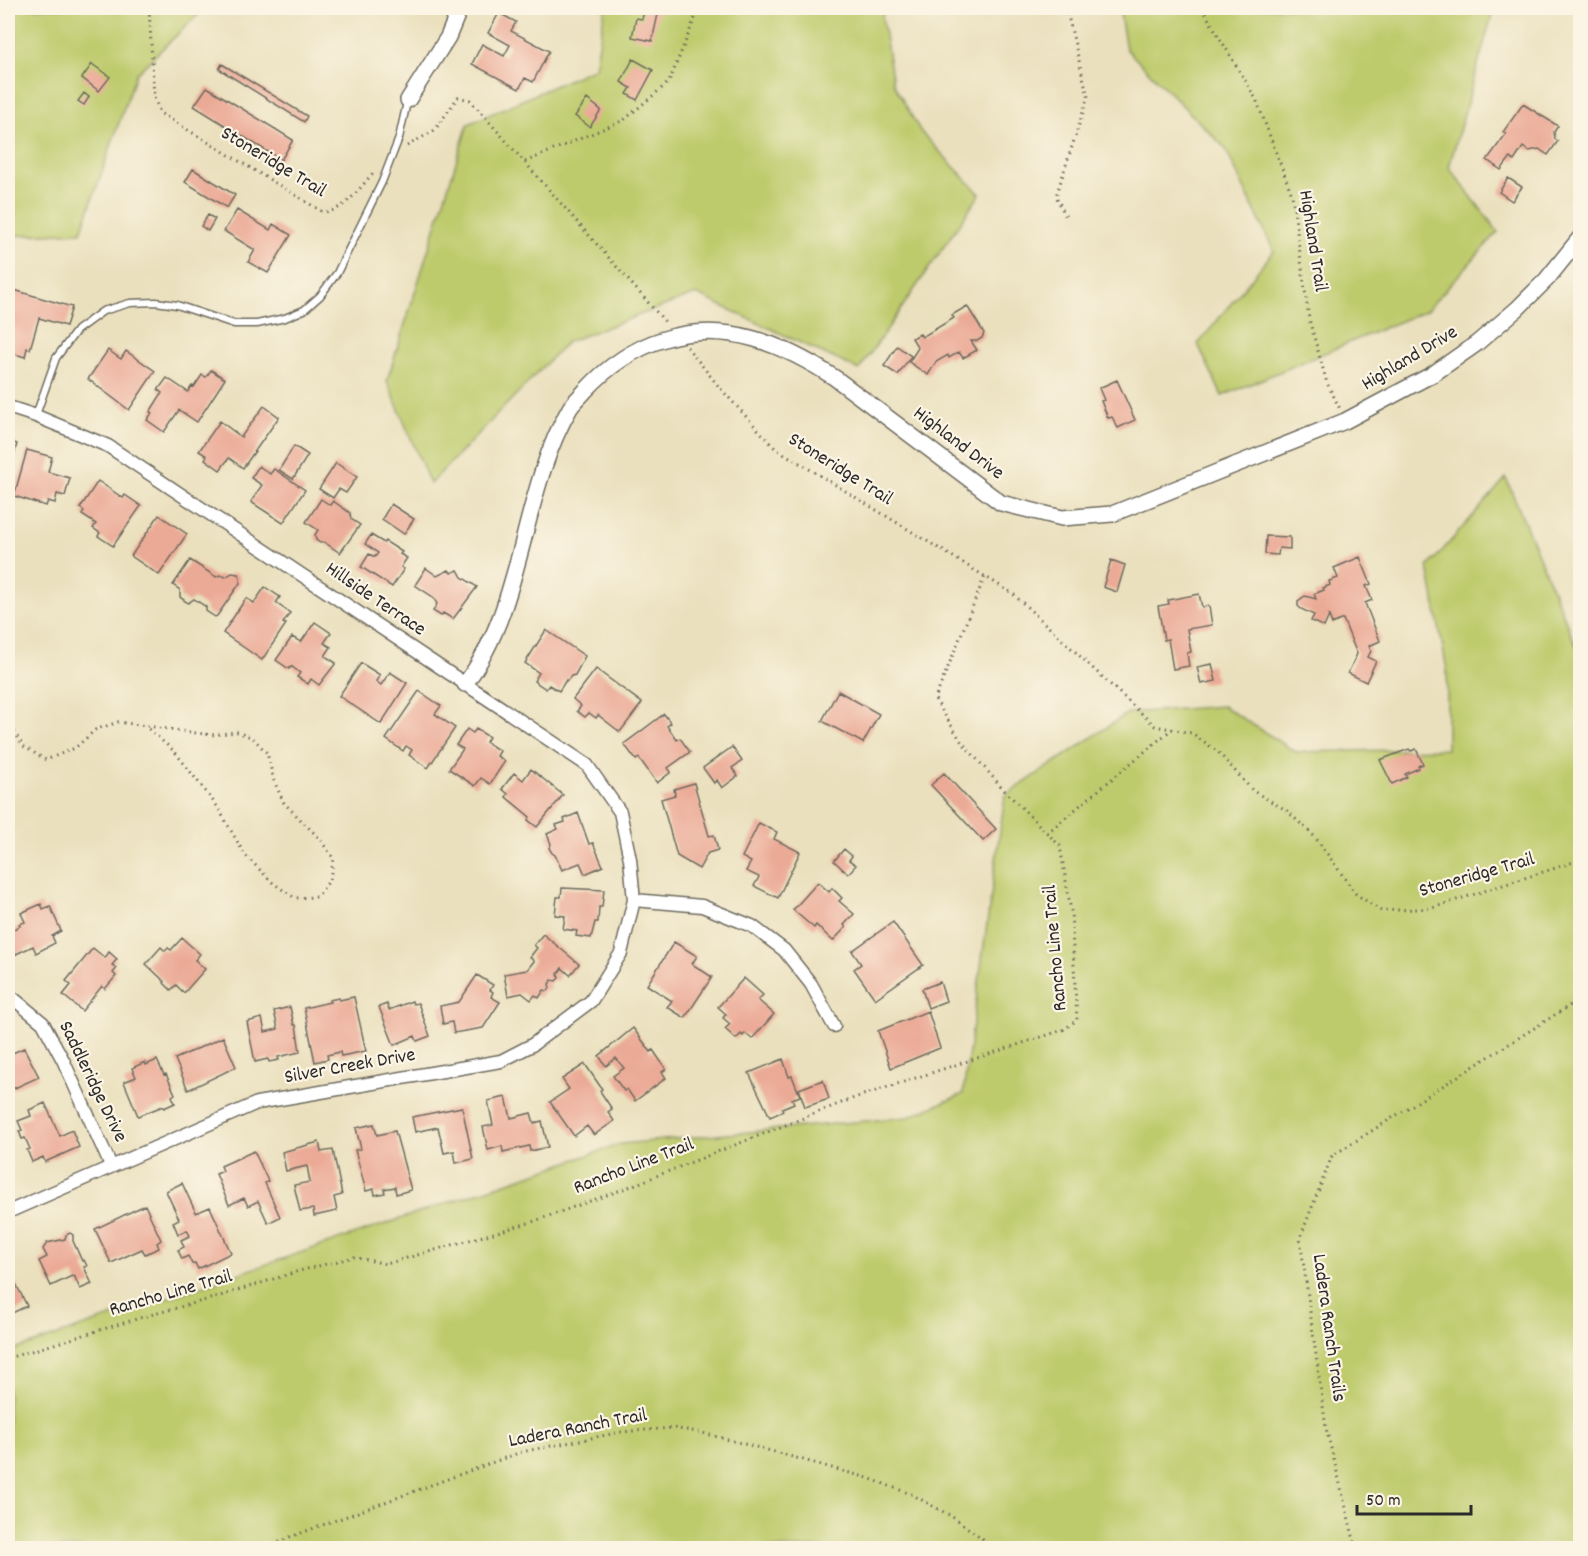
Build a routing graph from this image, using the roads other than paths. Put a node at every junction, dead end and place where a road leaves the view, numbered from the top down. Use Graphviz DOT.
graph roads {
  1 [pos="460,8"];
  2 [pos="408,100"];
  3 [pos="1581,238"];
  4 [pos="8,407"];
  5 [pos="36,416"];
  6 [pos="465,684"];
  7 [pos="634,900"];
  8 [pos="8,994"];
  9 [pos="834,1026"];
  10 [pos="111,1166"];
  11 [pos="8,1212"];
  1 -- 2 [label="street"];
  2 -- 5 [label="lane"];
  3 -- 6 [label="street, Highland Drive"];
  4 -- 5 [label="street, Hillside Terrace"];
  5 -- 6 [label="street, Hillside Terrace"];
  6 -- 7 [label="street, Hillside Terrace"];
  7 -- 9 [label="street"];
  7 -- 10 [label="street, Silver Creek Drive"];
  8 -- 10 [label="street, Saddleridge Drive"];
  10 -- 11 [label="street, Silver Creek Drive"];
}
